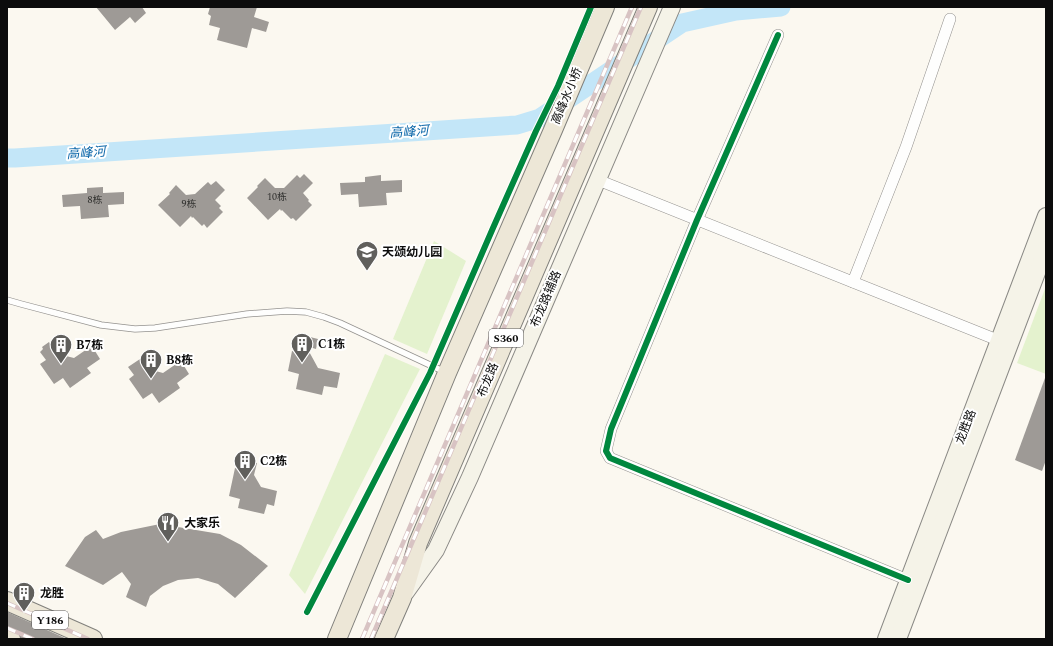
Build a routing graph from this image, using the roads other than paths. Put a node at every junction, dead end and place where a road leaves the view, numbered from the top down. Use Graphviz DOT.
graph roads {
  1 [pos="606,7"];
  2 [pos="648,7"];
  3 [pos="672,7"];
  4 [pos="950,19"];
  5 [pos="778,35"];
  6 [pos="598,180"];
  7 [pos="1046,216"];
  8 [pos="697,220"];
  9 [pos="1046,249"];
  10 [pos="853,282"];
  11 [pos="7,300"];
  12 [pos="1004,343"];
  13 [pos="447,373"];
  14 [pos="908,580"];
  15 [pos="402,598"];
  16 [pos="7,601"];
  17 [pos="7,637"];
  18 [pos="11,639"];
  19 [pos="93,639"];
  20 [pos="337,639"];
  21 [pos="384,639"];
  22 [pos="886,639"];
  23 [pos="898,639"];
  1 -- 13 [label="main road, 高峰水小桥"];
  2 -- 15 [label="main road, 布龙路 / S360"];
  3 -- 6 [label="main road, 布龙路辅路"];
  4 -- 10 [label="street"];
  5 -- 8 [label="street"];
  6 -- 8 [label="street"];
  6 -- 15 [label="main road, 布龙路辅路"];
  7 -- 12 [label="main road, 龙胜路"];
  8 -- 10 [label="street"];
  8 -- 14 [label="street"];
  9 -- 12 [label="main road, 龙胜路"];
  10 -- 12 [label="street"];
  11 -- 13 [label="lane"];
  12 -- 14 [label="main road, 龙胜路"];
  12 -- 23 [label="main road, 龙胜路"];
  13 -- 20 [label="main road"];
  14 -- 22 [label="main road, 龙胜路"];
  15 -- 21 [label="main road, 布龙路 / S360"];
  16 -- 19 [label="main road, Y186"];
  17 -- 18 [label="main road"];
}
